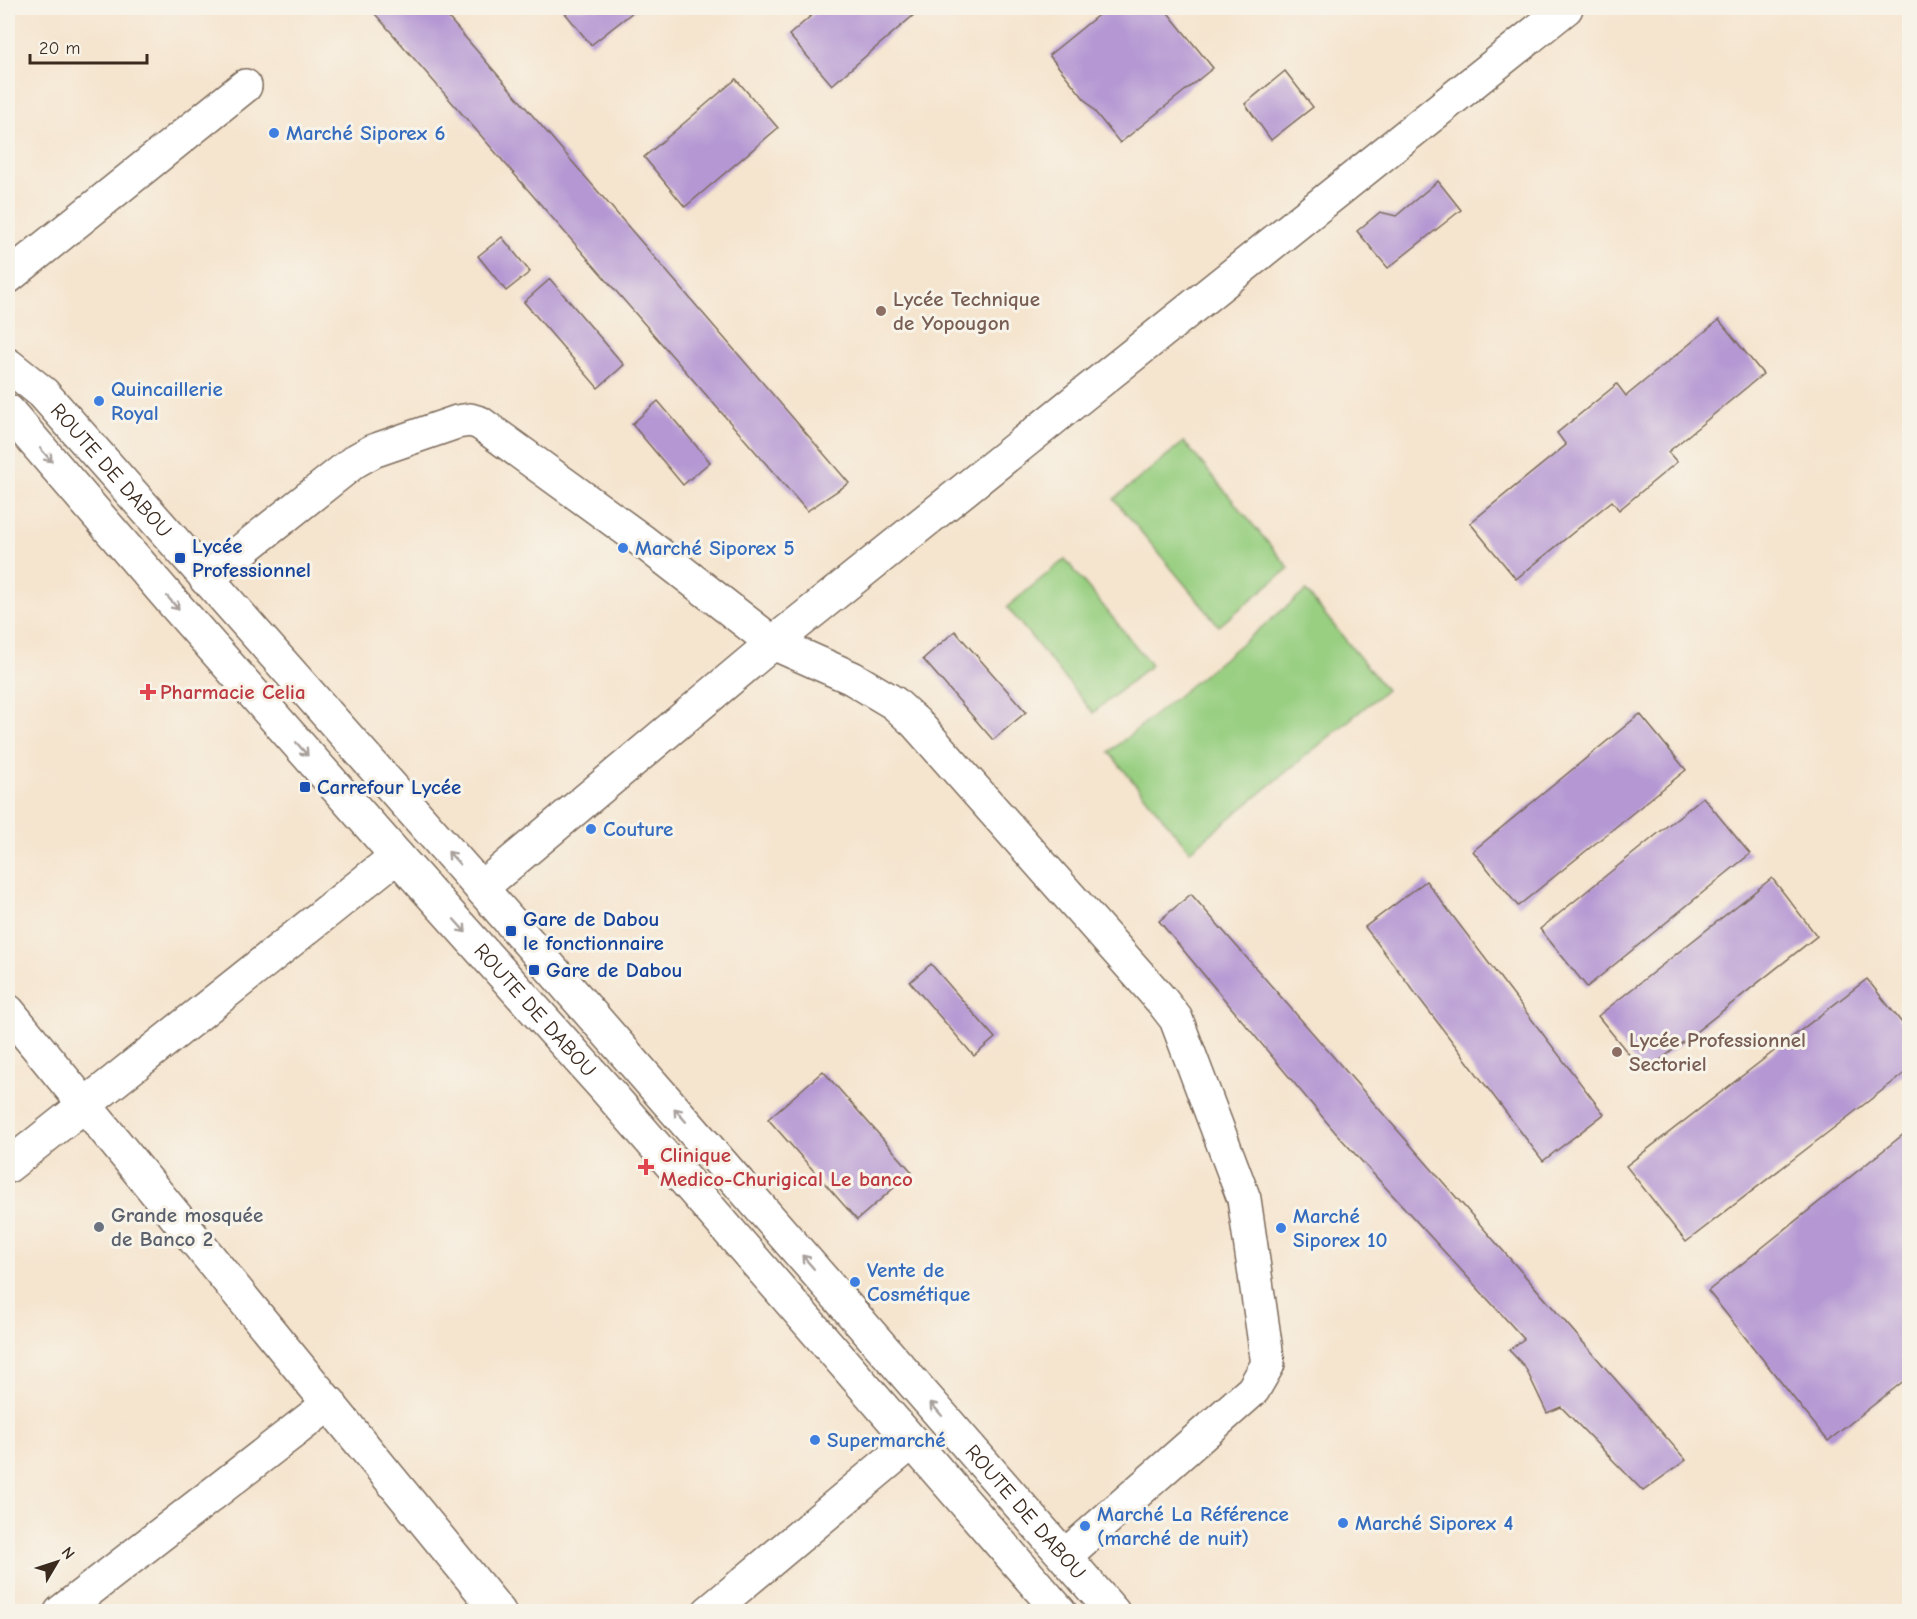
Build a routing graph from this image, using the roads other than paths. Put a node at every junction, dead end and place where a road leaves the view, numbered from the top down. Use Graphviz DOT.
graph roads {
  1 [pos="1566,8"];
  2 [pos="246,86"];
  3 [pos="8,277"];
  4 [pos="8,365"];
  5 [pos="8,411"];
  6 [pos="206,579"];
  7 [pos="773,643"];
  8 [pos="397,856"];
  9 [pos="481,888"];
  10 [pos="8,1011"];
  11 [pos="85,1105"];
  12 [pos="8,1166"];
  13 [pos="330,1403"];
  14 [pos="912,1442"];
  15 [pos="1065,1556"];
  16 [pos="61,1611"];
  17 [pos="499,1611"];
  18 [pos="709,1611"];
  19 [pos="1060,1611"];
  20 [pos="1113,1611"];
  1 -- 7 [label="street"];
  2 -- 3 [label="street"];
  4 -- 6 [label="street, ROUTE DE DABOU"];
  5 -- 8 [label="street, ROUTE DE DABOU, one-way"];
  6 -- 7 [label="street"];
  9 -- 6 [label="street, ROUTE DE DABOU, one-way"];
  7 -- 9 [label="street"];
  7 -- 15 [label="street"];
  8 -- 11 [label="street"];
  8 -- 14 [label="street, ROUTE DE DABOU, one-way"];
  15 -- 9 [label="street, ROUTE DE DABOU, one-way"];
  10 -- 11 [label="street"];
  11 -- 12 [label="street"];
  11 -- 13 [label="street"];
  13 -- 16 [label="street"];
  13 -- 17 [label="street"];
  14 -- 18 [label="street"];
  14 -- 19 [label="street, ROUTE DE DABOU"];
  15 -- 20 [label="street, ROUTE DE DABOU"];
}
